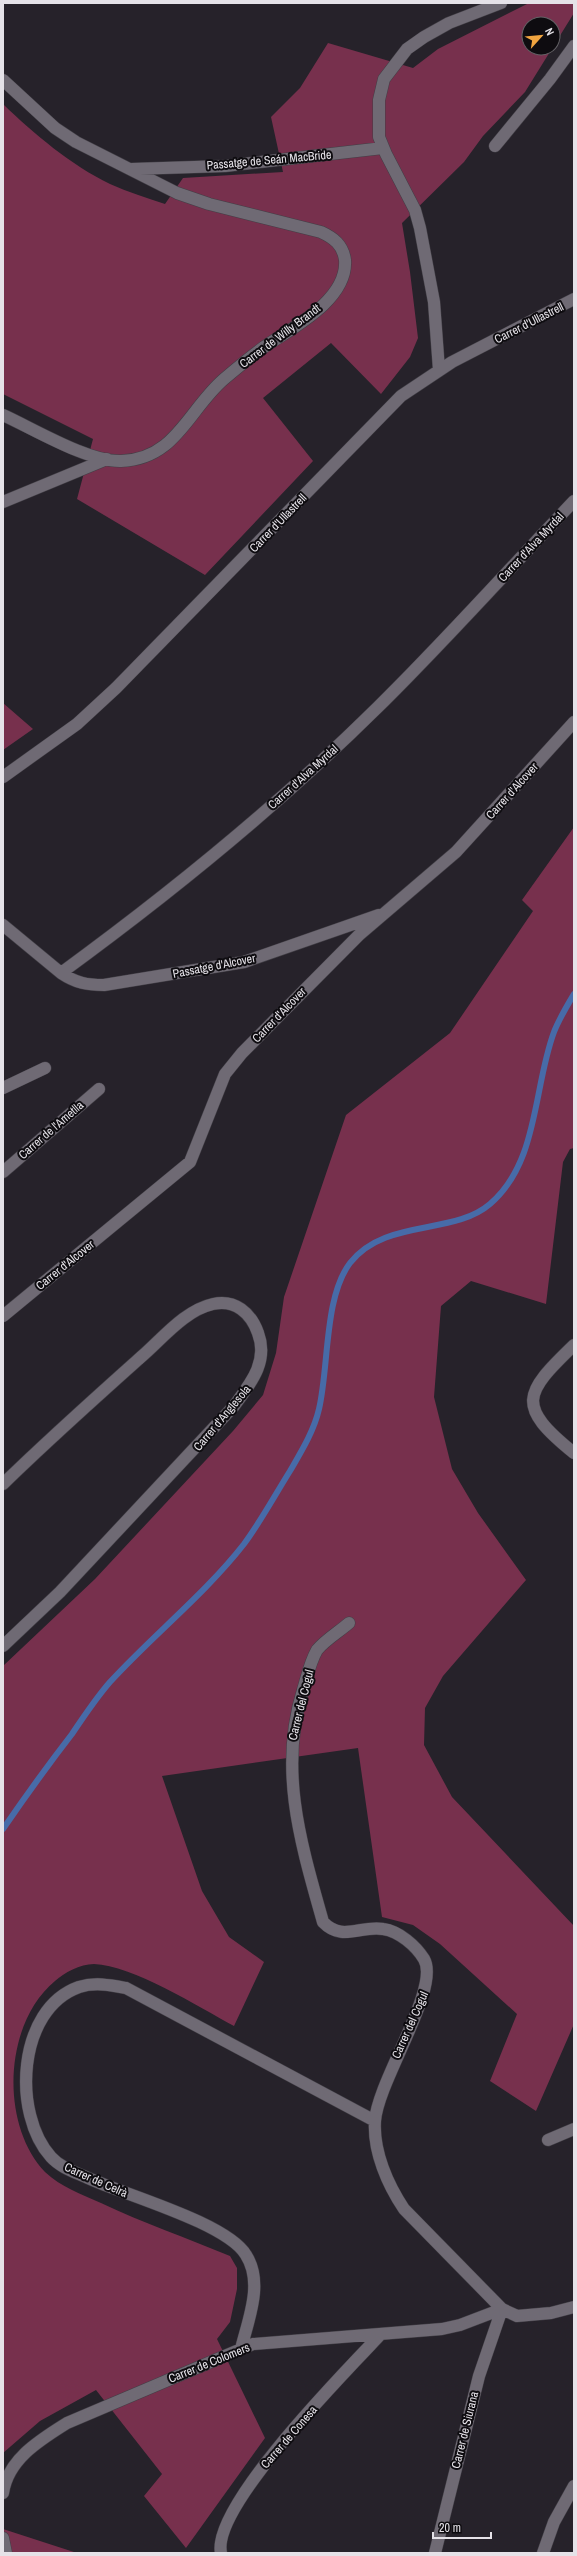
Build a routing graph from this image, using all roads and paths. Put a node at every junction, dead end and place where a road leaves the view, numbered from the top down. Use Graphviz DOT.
graph roads {
  1 [pos="501,3"];
  2 [pos="574,46"];
  3 [pos="3,80"];
  4 [pos="494,146"];
  5 [pos="383,148"];
  6 [pos="130,169"];
  7 [pos="574,299"];
  8 [pos="439,370"];
  9 [pos="3,415"];
  10 [pos="107,459"];
  11 [pos="574,501"];
  12 [pos="3,502"];
  13 [pos="574,722"];
  14 [pos="3,777"];
  15 [pos="388,912"];
  16 [pos="3,925"];
  17 [pos="61,973"];
  18 [pos="45,1068"];
  19 [pos="3,1088"];
  20 [pos="99,1089"];
  21 [pos="3,1172"];
  22 [pos="3,1316"];
  23 [pos="574,1345"];
  24 [pos="574,1453"];
  25 [pos="3,1484"];
  26 [pos="349,1623"];
  27 [pos="3,1646"];
  28 [pos="375,2121"];
  29 [pos="574,2129"];
  30 [pos="548,2140"];
  31 [pos="574,2307"];
  32 [pos="502,2309"];
  33 [pos="381,2334"];
  34 [pos="241,2349"];
  35 [pos="574,2486"];
  36 [pos="3,2493"];
  37 [pos="3,2538"];
  38 [pos="6,2553"];
  39 [pos="221,2553"];
  40 [pos="435,2553"];
  41 [pos="543,2553"];
  1 -- 5 [label="street"];
  2 -- 4 [label="street"];
  3 -- 6 [label="street, Carrer de Willy Brandt"];
  5 -- 6 [label="street, Passatge de Seán MacBride"];
  5 -- 8 [label="street"];
  6 -- 10 [label="street, Carrer de Willy Brandt"];
  7 -- 8 [label="street, Carrer d'Ullastrell"];
  8 -- 14 [label="street, Carrer d'Ullastrell"];
  9 -- 10 [label="street, Carrer de Willy Brandt"];
  10 -- 12 [label="street"];
  11 -- 17 [label="street, Carrer d'Alva Myrdal"];
  13 -- 15 [label="street, Carrer d'Alcover"];
  15 -- 17 [label="street, Passatge d'Alcover"];
  15 -- 22 [label="street, Carrer d'Alcover"];
  16 -- 17 [label="street"];
  18 -- 19 [label="street"];
  20 -- 21 [label="street, Carrer de l'Ametlla"];
  23 -- 24 [label="street"];
  25 -- 27 [label="street, Carrer d'Anglesola"];
  26 -- 28 [label="street, Carrer del Cogul"];
  28 -- 32 [label="street, Carrer del Cogul"];
  28 -- 34 [label="street, Carrer de Celrà"];
  29 -- 30 [label="street"];
  31 -- 32 [label="street, Carrer del Cogul"];
  32 -- 33 [label="street, Carrer de Colomers"];
  32 -- 40 [label="street, Carrer de Siurana"];
  33 -- 34 [label="street, Carrer de Colomers"];
  33 -- 39 [label="street, Carrer de Conesa"];
  34 -- 36 [label="street, Carrer de Colomers"];
  35 -- 41 [label="street"];
  37 -- 38 [label="street"];
}
